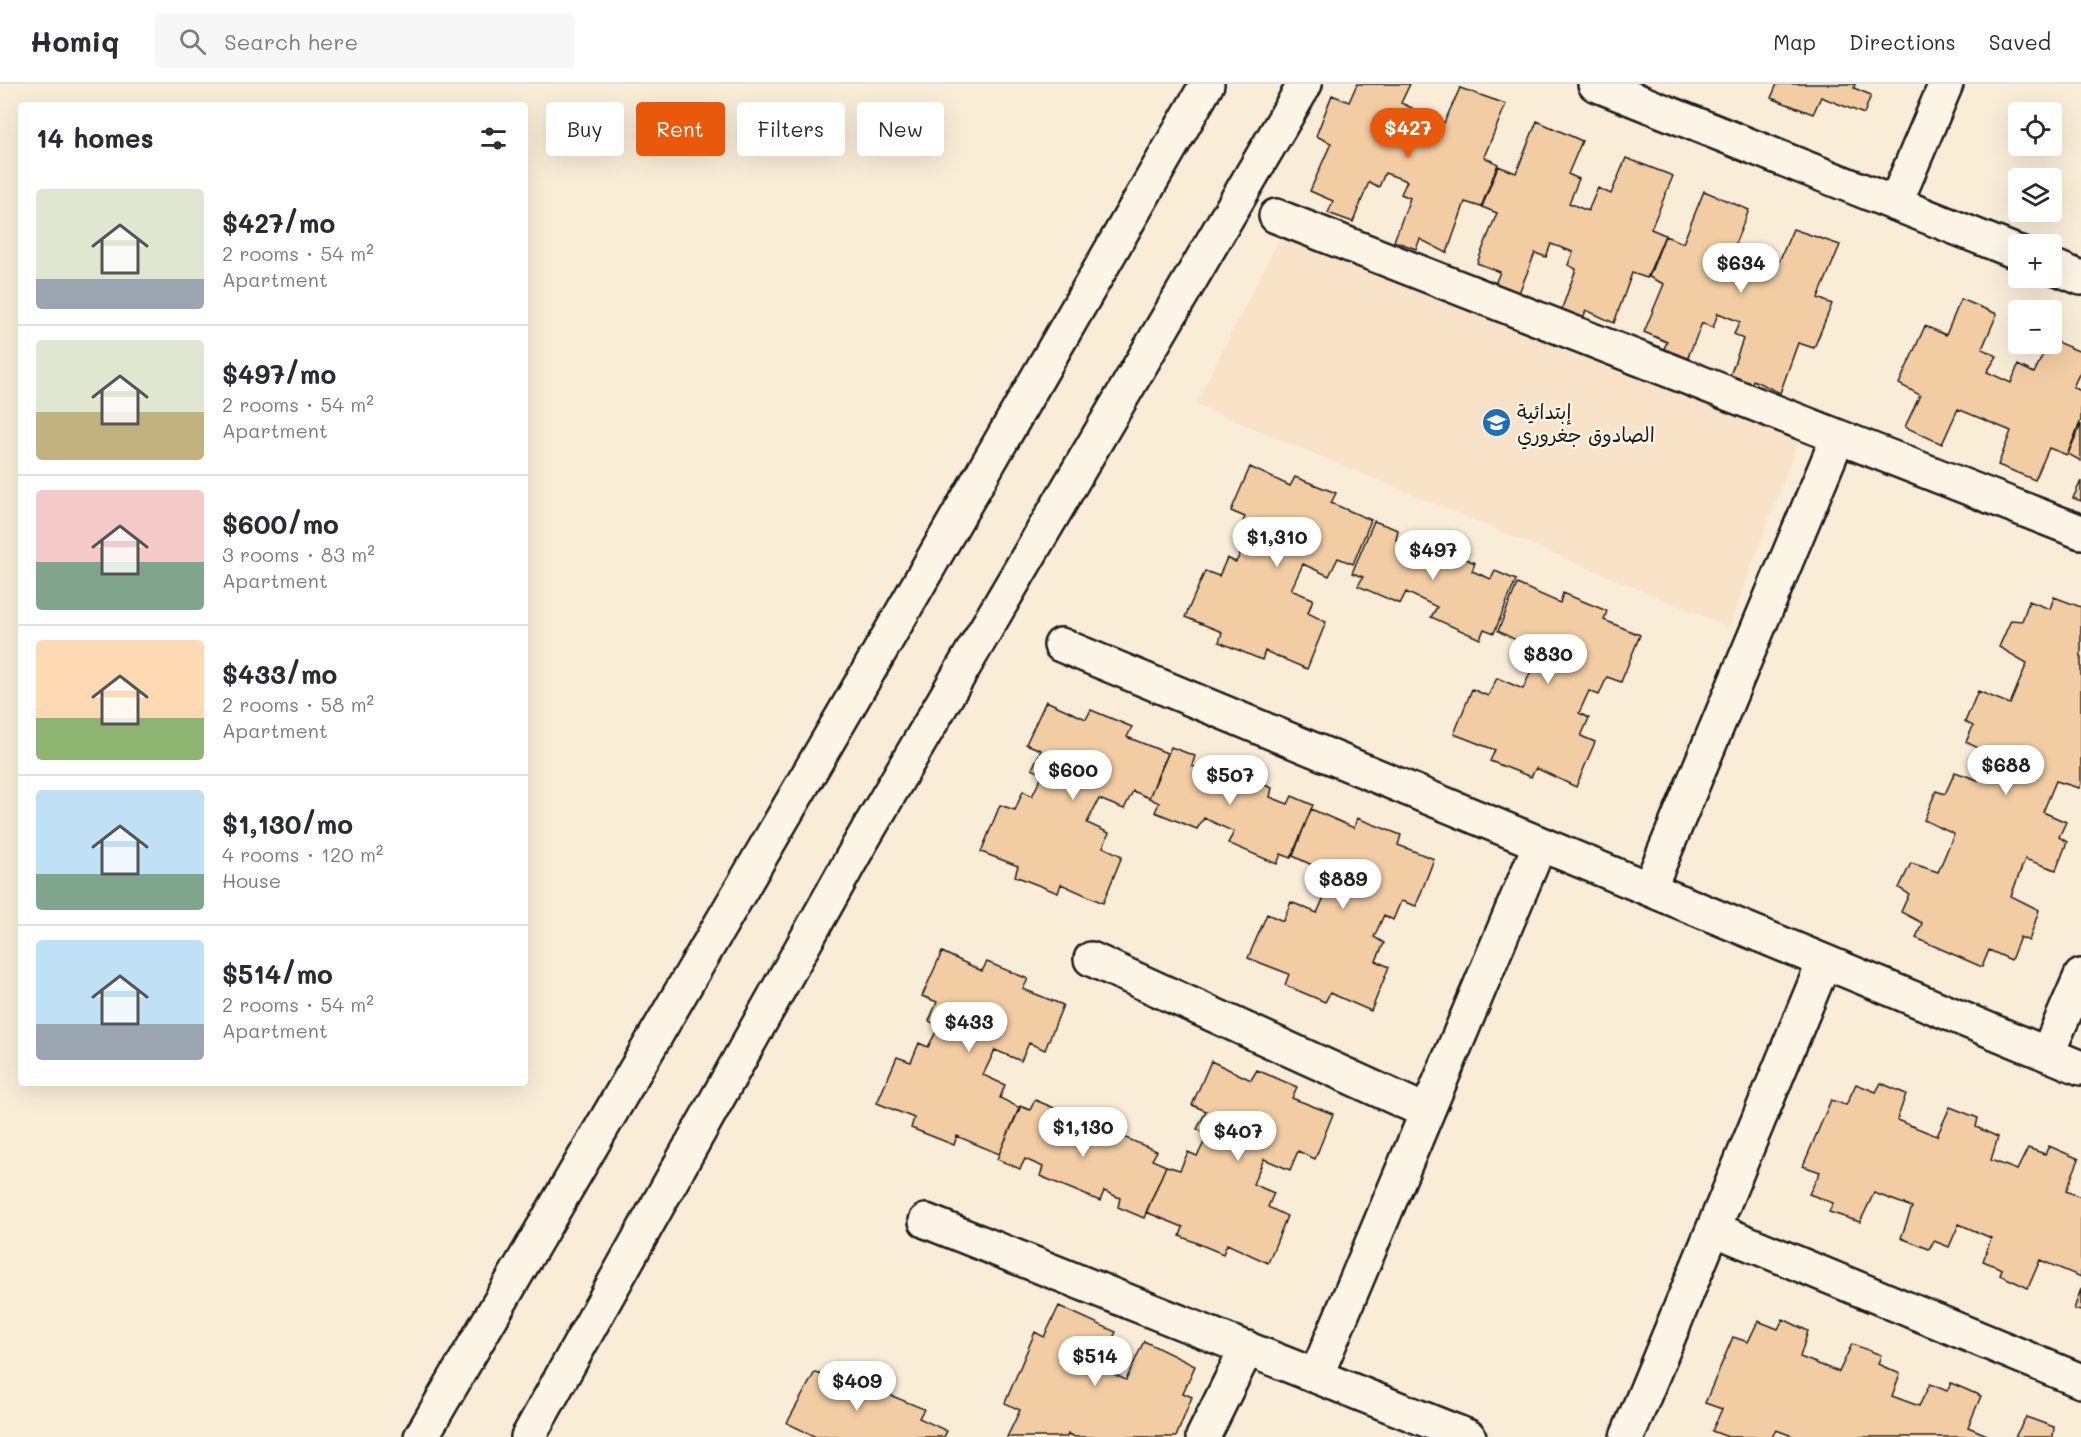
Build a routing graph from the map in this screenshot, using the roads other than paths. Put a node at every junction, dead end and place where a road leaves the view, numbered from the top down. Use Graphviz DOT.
graph roads {
  1 [pos="1207,84"];
  2 [pos="1305,84"];
  3 [pos="1595,84"];
  4 [pos="1946,84"];
  5 [pos="1895,204"];
  6 [pos="1276,216"];
  7 [pos="2008,249"];
  8 [pos="2062,270"];
  9 [pos="2081,278"];
  10 [pos="1838,436"];
  11 [pos="2081,532"];
  12 [pos="1061,645"];
  13 [pos="1540,843"];
  14 [pos="1649,889"];
  15 [pos="1091,959"];
  16 [pos="1824,962"];
  17 [pos="2081,976"];
  18 [pos="2047,1054"];
  19 [pos="2081,1068"];
  20 [pos="1427,1112"];
  21 [pos="926,1221"];
  22 [pos="1714,1228"];
  23 [pos="1247,1348"];
  24 [pos="1316,1376"];
  25 [pos="2081,1381"];
  26 [pos="1455,1435"];
  27 [pos="421,1437"];
  28 [pos="528,1437"];
  29 [pos="1203,1437"];
  30 [pos="1628,1437"];
  1 -- 27 [label="street"];
  2 -- 28 [label="street"];
  3 -- 5 [label="street"];
  4 -- 5 [label="street"];
  5 -- 7 [label="street"];
  6 -- 10 [label="street"];
  8 -- 9 [label="street"];
  10 -- 11 [label="street"];
  10 -- 14 [label="street"];
  12 -- 13 [label="street"];
  13 -- 14 [label="street"];
  13 -- 20 [label="street"];
  14 -- 16 [label="street"];
  15 -- 20 [label="street"];
  16 -- 18 [label="street"];
  16 -- 22 [label="street"];
  17 -- 18 [label="street"];
  18 -- 19 [label="street"];
  20 -- 24 [label="street"];
  21 -- 23 [label="street"];
  22 -- 25 [label="street"];
  22 -- 30 [label="street"];
  23 -- 24 [label="street"];
  23 -- 29 [label="street"];
  24 -- 26 [label="street"];
}
